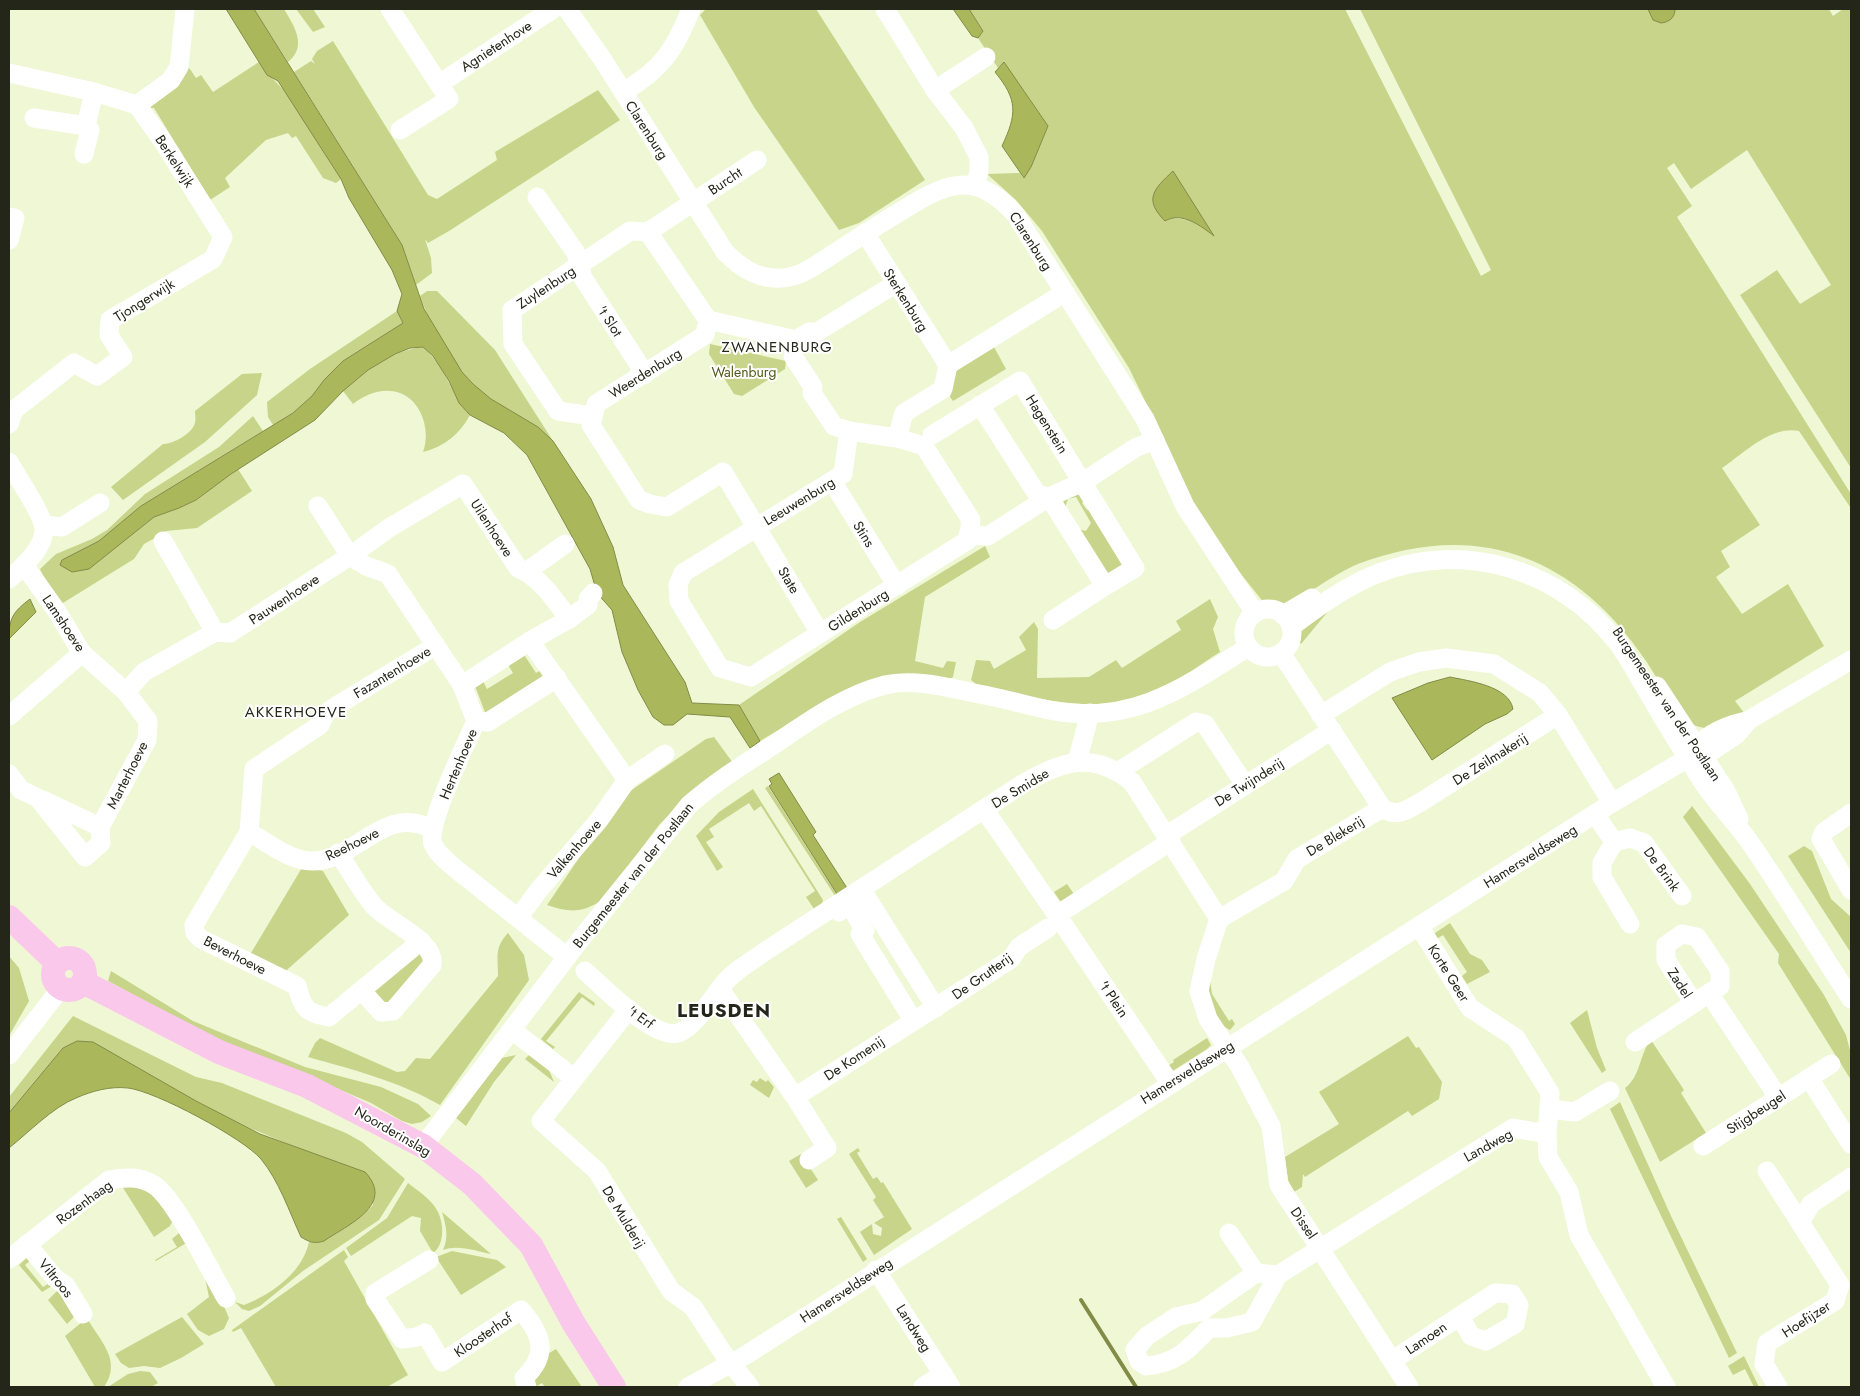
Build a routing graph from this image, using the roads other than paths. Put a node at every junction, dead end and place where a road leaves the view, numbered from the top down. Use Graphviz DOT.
graph roads {
  1 [pos="185,9"];
  2 [pos="390,9"];
  3 [pos="553,9"];
  4 [pos="567,9"];
  5 [pos="691,9"];
  6 [pos="885,9"];
  7 [pos="986,57"];
  8 [pos="9,73"];
  9 [pos="439,84"];
  10 [pos="935,90"];
  11 [pos="94,92"];
  12 [pos="623,92"];
  13 [pos="137,105"];
  14 [pos="34,118"];
  15 [pos="86,126"];
  16 [pos="400,130"];
  17 [pos="84,154"];
  18 [pos="757,160"];
  19 [pos="975,186"];
  20 [pos="537,197"];
  21 [pos="693,203"];
  22 [pos="9,217"];
  23 [pos="648,232"];
  24 [pos="865,233"];
  25 [pos="9,240"];
  26 [pos="213,259"];
  27 [pos="580,265"];
  28 [pos="895,284"];
  29 [pos="1064,293"];
  30 [pos="708,320"];
  31 [pos="796,340"];
  32 [pos="948,365"];
  33 [pos="645,374"];
  34 [pos="980,405"];
  35 [pos="592,416"];
  36 [pos="9,424"];
  37 [pos="849,430"];
  38 [pos="932,435"];
  39 [pos="897,438"];
  40 [pos="1155,440"];
  41 [pos="9,462"];
  42 [pos="832,481"];
  43 [pos="1083,482"];
  44 [pos="1049,497"];
  45 [pos="100,503"];
  46 [pos="318,506"];
  47 [pos="44,525"];
  48 [pos="756,527"];
  49 [pos="968,536"];
  50 [pos="163,540"];
  51 [pos="565,544"];
  52 [pos="350,556"];
  53 [pos="24,565"];
  54 [pos="526,572"];
  55 [pos="683,573"];
  56 [pos="9,579"];
  57 [pos="897,586"];
  58 [pos="1105,586"];
  59 [pos="592,593"];
  60 [pos="1255,613"];
  61 [pos="569,620"];
  62 [pos="1052,620"];
  63 [pos="1287,621"];
  64 [pos="215,632"];
  65 [pos="820,633"];
  66 [pos="530,641"];
  67 [pos="435,646"];
  68 [pos="1248,647"];
  69 [pos="82,653"];
  70 [pos="1281,653"];
  71 [pos="1851,660"];
  72 [pos="557,678"];
  73 [pos="462,685"];
  74 [pos="126,692"];
  75 [pos="1090,713"];
  76 [pos="1558,715"];
  77 [pos="9,716"];
  78 [pos="148,721"];
  79 [pos="476,721"];
  80 [pos="1327,722"];
  81 [pos="1696,753"];
  82 [pos="665,754"];
  83 [pos="1077,762"];
  84 [pos="1119,772"];
  85 [pos="9,774"];
  86 [pos="627,780"];
  87 [pos="1245,785"];
  88 [pos="38,798"];
  89 [pos="1612,803"];
  90 [pos="1382,808"];
  91 [pos="984,809"];
  92 [pos="1851,813"];
  93 [pos="1595,814"];
  94 [pos="100,827"];
  95 [pos="433,830"];
  96 [pos="248,832"];
  97 [pos="1169,838"];
  98 [pos="1614,842"];
  99 [pos="338,854"];
  100 [pos="1851,890"];
  101 [pos="858,891"];
  102 [pos="1682,896"];
  103 [pos="835,906"];
  104 [pos="9,917"];
  105 [pos="519,917"];
  106 [pos="1219,919"];
  107 [pos="882,920"];
  108 [pos="1052,922"];
  109 [pos="1630,924"];
  110 [pos="1419,926"];
  111 [pos="865,931"];
  112 [pos="421,941"];
  113 [pos="764,952"];
  114 [pos="567,957"];
  115 [pos="57,963"];
  116 [pos="911,968"];
  117 [pos="585,970"];
  118 [pos="886,977"];
  119 [pos="83,982"];
  120 [pos="61,988"];
  121 [pos="720,989"];
  122 [pos="362,991"];
  123 [pos="1709,993"];
  124 [pos="1851,999"];
  125 [pos="1694,1003"];
  126 [pos="936,1008"];
  127 [pos="629,1009"];
  128 [pos="913,1020"];
  129 [pos="512,1030"];
  130 [pos="1635,1042"];
  131 [pos="1227,1047"];
  132 [pos="9,1055"];
  133 [pos="1831,1064"];
  134 [pos="574,1078"];
  135 [pos="1809,1078"];
  136 [pos="1170,1083"];
  137 [pos="1610,1091"];
  138 [pos="795,1097"];
  139 [pos="1778,1097"];
  140 [pos="1550,1109"];
  141 [pos="1547,1134"];
  142 [pos="1851,1144"];
  143 [pos="423,1146"];
  144 [pos="1703,1146"];
  145 [pos="809,1160"];
  146 [pos="1767,1171"];
  147 [pos="1851,1177"];
  148 [pos="1801,1222"];
  149 [pos="1229,1233"];
  150 [pos="27,1244"];
  151 [pos="1320,1247"];
  152 [pos="9,1259"];
  153 [pos="429,1260"];
  154 [pos="876,1270"];
  155 [pos="1256,1273"];
  156 [pos="1278,1275"];
  157 [pos="226,1298"];
  158 [pos="82,1314"];
  159 [pos="1460,1316"];
  160 [pos="1393,1360"];
  161 [pos="732,1363"];
  162 [pos="947,1381"];
  163 [pos="527,1387"];
  164 [pos="614,1387"];
  165 [pos="688,1387"];
  166 [pos="750,1387"];
  167 [pos="923,1387"];
  168 [pos="1409,1387"];
  169 [pos="1666,1387"];
  170 [pos="1778,1387"];
  1 -- 13 [label="street"];
  2 -- 9 [label="street"];
  3 -- 9 [label="street, Agnietenhove"];
  4 -- 12 [label="street, Clarenburg"];
  5 -- 12 [label="street"];
  6 -- 10 [label="street"];
  7 -- 10 [label="street"];
  8 -- 11 [label="street"];
  9 -- 16 [label="street"];
  10 -- 19 [label="street"];
  11 -- 13 [label="street"];
  11 -- 15 [label="street"];
  12 -- 21 [label="street, Clarenburg"];
  13 -- 26 [label="street, Berkelwijk"];
  14 -- 15 [label="street"];
  15 -- 17 [label="street"];
  18 -- 21 [label="street, Burcht"];
  19 -- 24 [label="street, Clarenburg"];
  19 -- 29 [label="street, Clarenburg"];
  20 -- 27 [label="street, Zuylenburg"];
  21 -- 23 [label="street, Zuylenburg"];
  21 -- 24 [label="street, Clarenburg"];
  22 -- 25 [label="street"];
  23 -- 27 [label="street, Zuylenburg"];
  23 -- 30 [label="street"];
  24 -- 28 [label="street, Sterkenburg"];
  26 -- 36 [label="street, Tjongerwijk"];
  27 -- 33 [label="street, 't Slot"];
  27 -- 35 [label="street, Zuylenburg"];
  28 -- 31 [label="street"];
  28 -- 32 [label="street, Sterkenburg"];
  29 -- 32 [label="street"];
  29 -- 40 [label="street, Clarenburg"];
  30 -- 31 [label="street"];
  30 -- 33 [label="street, Weerdenburg"];
  31 -- 37 [label="street"];
  32 -- 39 [label="street"];
  33 -- 35 [label="street, Weerdenburg"];
  34 -- 38 [label="street, Hagenstein"];
  34 -- 43 [label="street, Hagenstein"];
  34 -- 44 [label="street"];
  35 -- 48 [label="street"];
  37 -- 39 [label="street"];
  37 -- 42 [label="street, Leeuwenburg"];
  39 -- 49 [label="street"];
  40 -- 43 [label="street"];
  40 -- 60 [label="street, Clarenburg"];
  41 -- 47 [label="street"];
  42 -- 48 [label="street, Leeuwenburg"];
  42 -- 57 [label="street, Stins"];
  43 -- 44 [label="street"];
  43 -- 58 [label="street, Hagenstein"];
  44 -- 49 [label="street"];
  44 -- 58 [label="street"];
  45 -- 47 [label="street"];
  46 -- 52 [label="street"];
  47 -- 53 [label="street"];
  48 -- 55 [label="street, Leeuwenburg"];
  48 -- 65 [label="street, State"];
  49 -- 57 [label="street, Gildenburg"];
  50 -- 64 [label="street"];
  51 -- 54 [label="street"];
  52 -- 54 [label="street, Uilenhoeve"];
  52 -- 64 [label="street, Pauwenhoeve"];
  52 -- 67 [label="street, Hertenhoeve"];
  53 -- 56 [label="street"];
  53 -- 69 [label="street, Lamshoeve"];
  54 -- 61 [label="street, Uilenhoeve"];
  55 -- 65 [label="street, Gildenburg"];
  57 -- 65 [label="street, Gildenburg"];
  58 -- 62 [label="street, Hagenstein"];
  59 -- 61 [label="street"];
  60 -- 63 [label="street"];
  60 -- 68 [label="street"];
  61 -- 66 [label="street"];
  63 -- 70 [label="street"];
  63 -- 81 [label="street, Burgemeester van der Postlaan"];
  64 -- 74 [label="street, Pauwenhoeve"];
  66 -- 72 [label="street"];
  66 -- 73 [label="street"];
  67 -- 73 [label="street, Hertenhoeve"];
  67 -- 96 [label="street, Fazantenhoeve"];
  68 -- 70 [label="street"];
  68 -- 75 [label="street, Burgemeester van der Postlaan"];
  69 -- 74 [label="street, Lamshoeve"];
  69 -- 77 [label="street"];
  70 -- 80 [label="street"];
  71 -- 81 [label="street, Hamersveldseweg"];
  72 -- 79 [label="street"];
  72 -- 86 [label="street"];
  73 -- 79 [label="street, Hertenhoeve"];
  74 -- 78 [label="street, Lamshoeve"];
  75 -- 83 [label="street"];
  75 -- 114 [label="street, Burgemeester van der Postlaan"];
  76 -- 80 [label="street"];
  76 -- 89 [label="street"];
  76 -- 90 [label="street, De Zeilmakerij"];
  78 -- 94 [label="street, Marterhoeve"];
  79 -- 95 [label="street, Hertenhoeve"];
  80 -- 87 [label="street, De Twijnderij"];
  80 -- 90 [label="street"];
  81 -- 89 [label="street, Hamersveldseweg"];
  81 -- 124 [label="street, Burgemeester van der Postlaan"];
  82 -- 86 [label="street, Valkenhoeve"];
  83 -- 84 [label="street, De Smidse"];
  83 -- 91 [label="street, De Smidse"];
  84 -- 87 [label="street"];
  84 -- 97 [label="street, De Smidse"];
  85 -- 88 [label="street, Marterhoeve"];
  86 -- 105 [label="street, Valkenhoeve"];
  87 -- 97 [label="street, De Twijnderij"];
  88 -- 94 [label="street, Marterhoeve"];
  88 -- 94 [label="street, Marterhoeve"];
  89 -- 93 [label="street, Hamersveldseweg"];
  90 -- 106 [label="street, De Blekerij"];
  91 -- 101 [label="street, De Smidse"];
  91 -- 108 [label="street, 't Plein"];
  92 -- 100 [label="street"];
  93 -- 98 [label="street"];
  93 -- 110 [label="street, Hamersveldseweg"];
  95 -- 99 [label="street, Reehoeve"];
  95 -- 105 [label="street"];
  96 -- 99 [label="street, Reehoeve"];
  96 -- 122 [label="street, Beverhoeve"];
  97 -- 106 [label="street, De Smidse"];
  97 -- 108 [label="street"];
  98 -- 102 [label="street, De Brink"];
  98 -- 109 [label="street"];
  99 -- 112 [label="street"];
  101 -- 103 [label="street, De Smidse"];
  101 -- 107 [label="street"];
  103 -- 111 [label="street"];
  103 -- 113 [label="street, De Smidse"];
  104 -- 115 [label="main road"];
  105 -- 114 [label="street"];
  106 -- 131 [label="street"];
  107 -- 111 [label="street"];
  107 -- 116 [label="street"];
  108 -- 126 [label="street, De Grutterij"];
  108 -- 136 [label="street, 't Plein"];
  110 -- 131 [label="street, Hamersveldseweg"];
  110 -- 140 [label="street, Korte Geer"];
  111 -- 118 [label="street"];
  112 -- 122 [label="street, Beverhoeve"];
  112 -- 122 [label="street"];
  113 -- 121 [label="street, 't Erf"];
  114 -- 129 [label="street, Burgemeester van der Postlaan"];
  115 -- 119 [label="main road"];
  115 -- 120 [label="main road"];
  116 -- 118 [label="street"];
  116 -- 126 [label="street"];
  117 -- 127 [label="street, 't Erf"];
  118 -- 128 [label="street"];
  119 -- 120 [label="main road"];
  119 -- 143 [label="main road, Noorderinslag"];
  120 -- 132 [label="street"];
  121 -- 127 [label="street, 't Erf"];
  121 -- 138 [label="street"];
  123 -- 125 [label="street, Zadel"];
  123 -- 125 [label="street, Zadel"];
  123 -- 139 [label="street, Zadel"];
  125 -- 130 [label="street, Zadel"];
  126 -- 128 [label="street, De Grutterij"];
  127 -- 134 [label="street, De Mulderij"];
  128 -- 138 [label="street, De Komenij"];
  129 -- 134 [label="street"];
  129 -- 143 [label="street, Burgemeester van der Postlaan"];
  131 -- 136 [label="street, Hamersveldseweg"];
  131 -- 151 [label="street, Dissel"];
  133 -- 135 [label="street, Stijgbeugel"];
  134 -- 161 [label="street, De Mulderij"];
  135 -- 139 [label="street, Stijgbeugel"];
  135 -- 142 [label="street"];
  136 -- 154 [label="street, Hamersveldseweg"];
  137 -- 140 [label="street"];
  138 -- 145 [label="street"];
  139 -- 144 [label="street, Stijgbeugel"];
  140 -- 141 [label="street, Korte Geer"];
  141 -- 151 [label="street, Landweg"];
  141 -- 169 [label="street"];
  143 -- 164 [label="main road, Noorderinslag"];
  146 -- 148 [label="street, Hoefijzer"];
  147 -- 148 [label="street"];
  148 -- 170 [label="street, Hoefijzer"];
  149 -- 155 [label="street"];
  150 -- 152 [label="street, Rozenhaag"];
  150 -- 157 [label="street, Rozenhaag"];
  150 -- 158 [label="street, Viltroos"];
  151 -- 156 [label="street, Landweg"];
  151 -- 160 [label="street, Dissel"];
  153 -- 163 [label="street, Kloosterhof"];
  154 -- 161 [label="street, Hamersveldseweg"];
  154 -- 162 [label="street, Landweg"];
  155 -- 156 [label="street"];
  155 -- 156 [label="street"];
  159 -- 160 [label="street, Lamoen"];
  160 -- 168 [label="street, Dissel"];
  161 -- 165 [label="street, Hamersveldseweg"];
  161 -- 166 [label="street"];
  162 -- 167 [label="street"];
}
